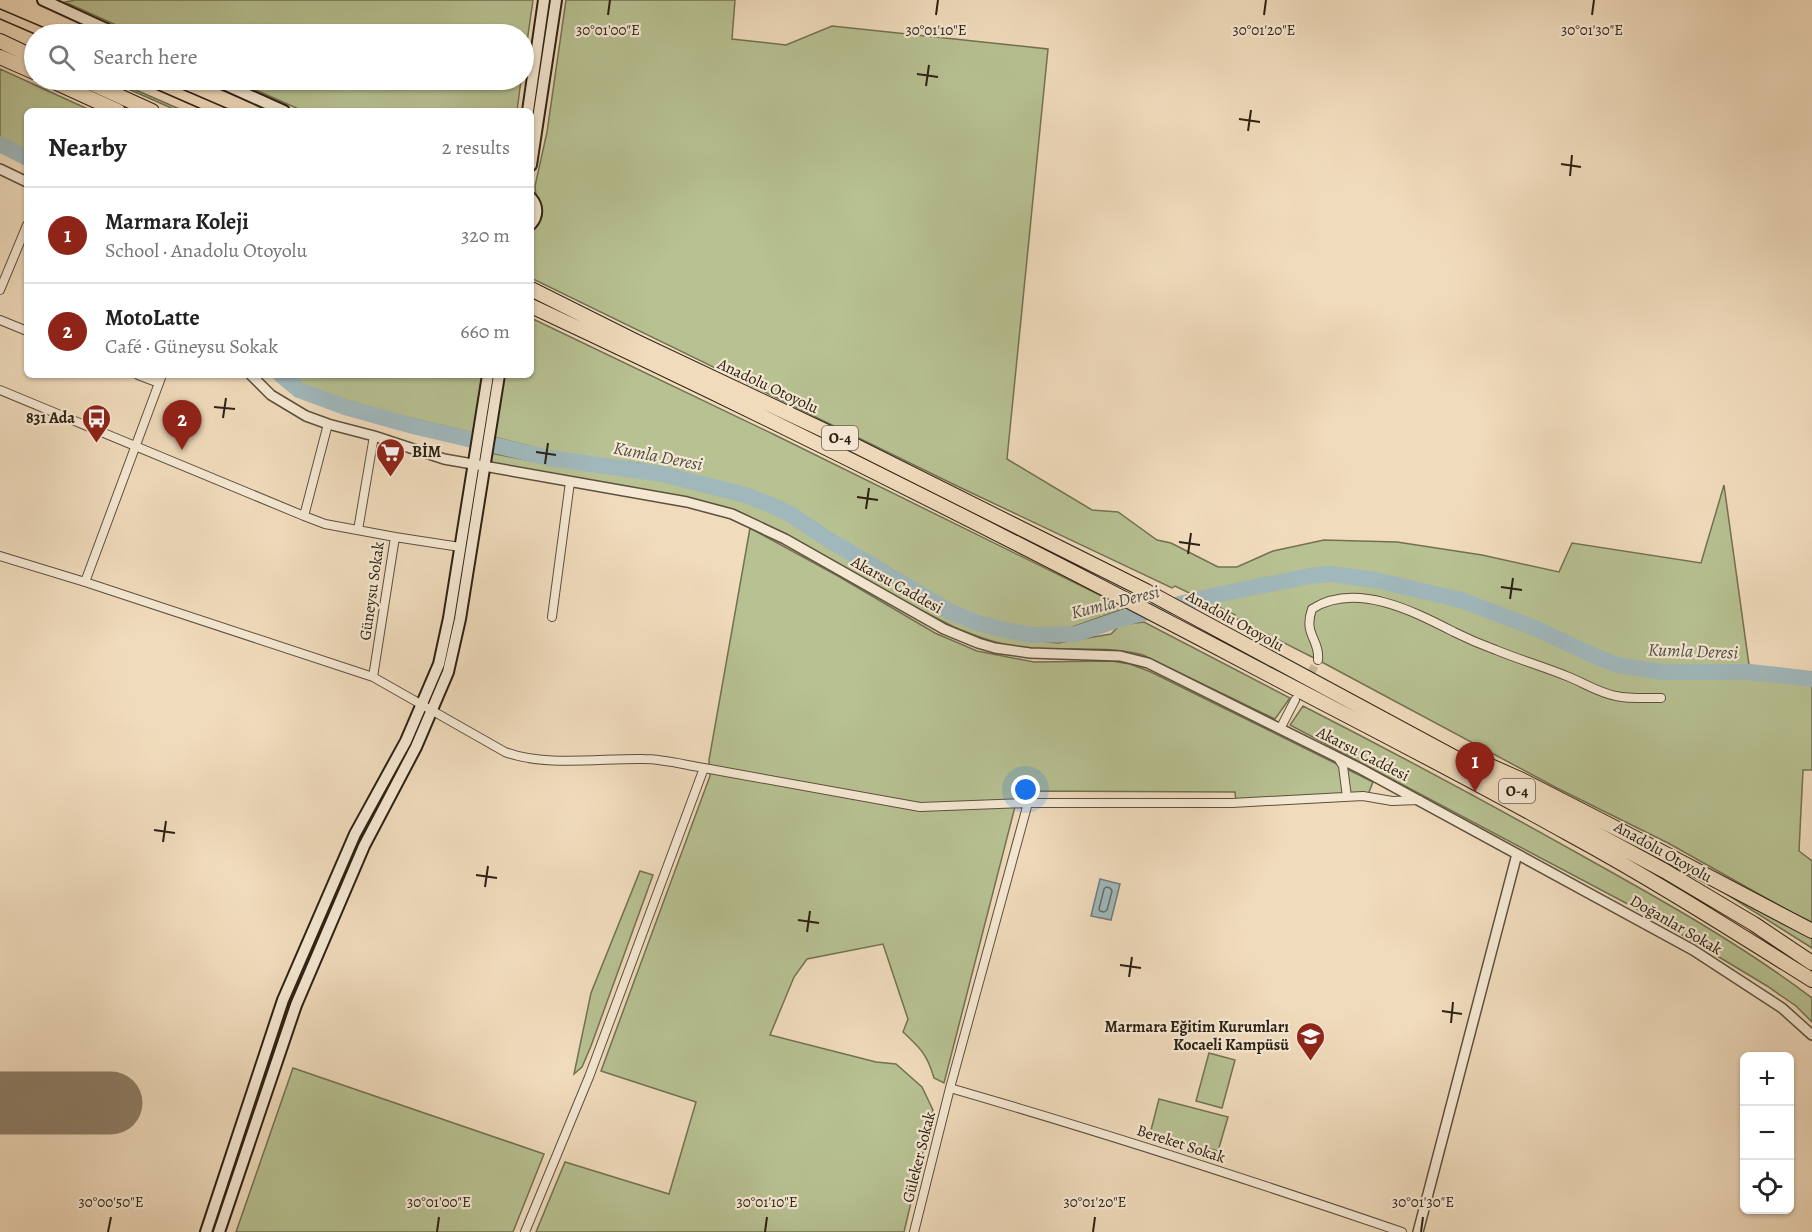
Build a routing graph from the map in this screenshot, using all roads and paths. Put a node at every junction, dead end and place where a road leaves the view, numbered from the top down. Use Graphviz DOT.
graph roads {
  1 [pos="44,0"];
  2 [pos="544,0"];
  3 [pos="555,0"];
  4 [pos="96,24"];
  5 [pos="0,40"];
  6 [pos="24,52"];
  7 [pos="0,57"];
  8 [pos="24,68"];
  9 [pos="534,69"];
  10 [pos="72,90"];
  11 [pos="106,90"];
  12 [pos="237,90"];
  13 [pos="531,90"];
  14 [pos="111,108"];
  15 [pos="145,108"];
  16 [pos="277,108"];
  17 [pos="528,108"];
  18 [pos="534,144"];
  19 [pos="0,169"];
  20 [pos="24,181"];
  21 [pos="534,203"];
  22 [pos="534,220"];
  23 [pos="24,232"];
  24 [pos="0,290"];
  25 [pos="534,290"];
  26 [pos="534,307"];
  27 [pos="0,320"];
  28 [pos="24,330"];
  29 [pos="254,378"];
  30 [pos="160,379"];
  31 [pos="493,379"];
  32 [pos="0,390"];
  33 [pos="328,424"];
  34 [pos="374,436"];
  35 [pos="136,446"];
  36 [pos="479,466"];
  37 [pos="570,483"];
  38 [pos="304,516"];
  39 [pos="358,530"];
  40 [pos="395,537"];
  41 [pos="460,547"];
  42 [pos="0,556"];
  43 [pos="85,582"];
  44 [pos="552,616"];
  45 [pos="1318,660"];
  46 [pos="373,677"];
  47 [pos="1661,698"];
  48 [pos="1295,700"];
  49 [pos="1362,706"];
  50 [pos="427,707"];
  51 [pos="1281,729"];
  52 [pos="1332,754"];
  53 [pos="704,768"];
  54 [pos="1347,797"];
  55 [pos="1419,800"];
  56 [pos="1028,803"];
  57 [pos="1517,854"];
  58 [pos="1812,931"];
  59 [pos="1812,963"];
  60 [pos="1812,980"];
  61 [pos="1812,1035"];
  62 [pos="951,1088"];
  63 [pos="206,1232"];
  64 [pos="219,1232"];
  65 [pos="525,1232"];
  66 [pos="914,1232"];
  67 [pos="1402,1232"];
  68 [pos="1418,1232"];
  1 -- 4 [label="main road"];
  2 -- 9 [label="main road"];
  3 -- 18 [label="main road"];
  5 -- 6 [label="highway"];
  7 -- 8 [label="highway"];
  10 -- 14 [label="highway"];
  11 -- 15 [label="highway"];
  12 -- 16 [label="main road"];
  13 -- 17 [label="main road"];
  19 -- 20 [label="street"];
  21 -- 22 [label="main road"];
  23 -- 24 [label="street"];
  25 -- 49 [label="highway, Anadolu Otoyolu / O-4"];
  26 -- 60 [label="highway, Anadolu Otoyolu / O-4"];
  27 -- 28 [label="street"];
  29 -- 33 [label="street, Akarsu Caddesi"];
  30 -- 35 [label="street"];
  31 -- 36 [label="main road"];
  32 -- 35 [label="street, Güneysu Sokak"];
  33 -- 34 [label="street, Akarsu Caddesi"];
  33 -- 38 [label="street"];
  34 -- 36 [label="street, Akarsu Caddesi"];
  34 -- 39 [label="street"];
  35 -- 38 [label="street, Güneysu Sokak"];
  35 -- 43 [label="street"];
  36 -- 37 [label="street, Akarsu Caddesi"];
  36 -- 41 [label="main road"];
  36 -- 50 [label="main road"];
  37 -- 44 [label="street"];
  37 -- 51 [label="street, Akarsu Caddesi"];
  38 -- 39 [label="street, Güneysu Sokak"];
  39 -- 40 [label="street, Güneysu Sokak"];
  40 -- 41 [label="street"];
  40 -- 46 [label="street, Güneysu Sokak"];
  41 -- 50 [label="main road"];
  42 -- 43 [label="street"];
  43 -- 46 [label="street"];
  45 -- 47 [label="street"];
  46 -- 50 [label="street"];
  48 -- 51 [label="street"];
  49 -- 58 [label="highway"];
  49 -- 59 [label="highway, Anadolu Otoyolu / O-4"];
  50 -- 53 [label="street"];
  50 -- 63 [label="main road"];
  50 -- 64 [label="main road"];
  51 -- 52 [label="street, Akarsu Caddesi"];
  52 -- 54 [label="street"];
  52 -- 55 [label="street, Akarsu Caddesi"];
  53 -- 56 [label="street"];
  53 -- 65 [label="street"];
  54 -- 55 [label="street"];
  54 -- 56 [label="street"];
  55 -- 57 [label="street, Akarsu Caddesi"];
  56 -- 62 [label="street, Güleker Sokak"];
  57 -- 61 [label="street, Doğanlar Sokak"];
  57 -- 68 [label="street"];
  62 -- 66 [label="street, Güleker Sokak"];
  62 -- 67 [label="street, Bereket Sokak"];
}
